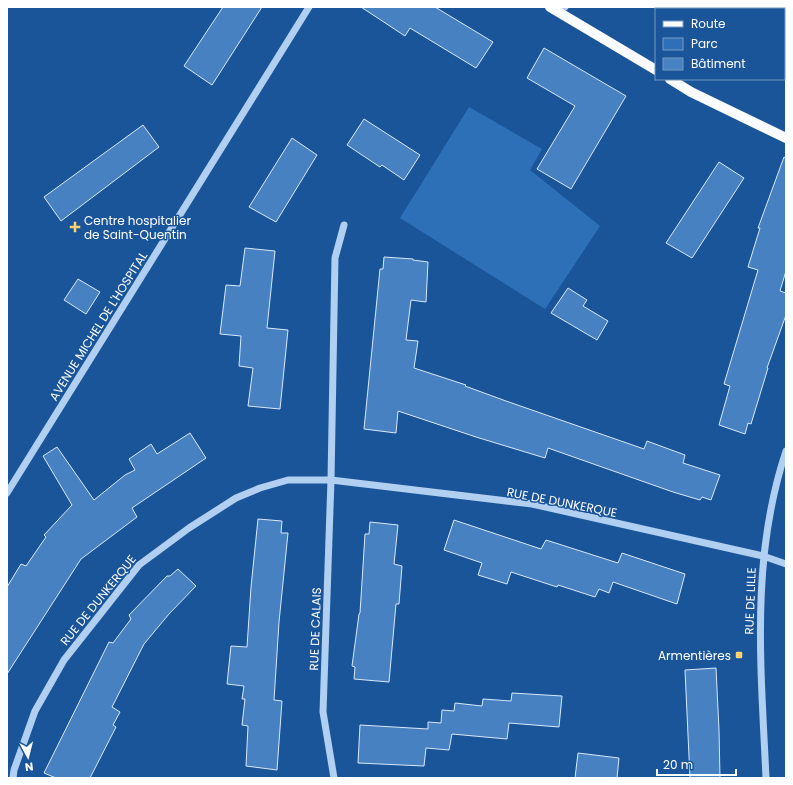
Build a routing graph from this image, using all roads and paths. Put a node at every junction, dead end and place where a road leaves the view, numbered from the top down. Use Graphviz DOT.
graph roads {
  1 [pos="309,7"];
  2 [pos="558,8"];
  3 [pos="655,69"];
  4 [pos="672,80"];
  5 [pos="786,138"];
  6 [pos="344,224"];
  7 [pos="786,452"];
  8 [pos="331,480"];
  9 [pos="7,493"];
  10 [pos="763,556"];
  11 [pos="786,564"];
  12 [pos="13,778"];
  13 [pos="334,778"];
  14 [pos="766,778"];
  1 -- 9 [label="street, AVENUE MICHEL DE L'HOSPITAL"];
  2 -- 3 [label="main road"];
  4 -- 5 [label="main road"];
  6 -- 8 [label="street"];
  7 -- 10 [label="street, RUE DE LILLE"];
  8 -- 10 [label="street, RUE DE DUNKERQUE"];
  8 -- 12 [label="street, RUE DE DUNKERQUE"];
  8 -- 13 [label="street, RUE DE CALAIS"];
  10 -- 11 [label="street, RUE DE DUNKERQUE"];
  10 -- 14 [label="street, RUE DE LILLE"];
}
